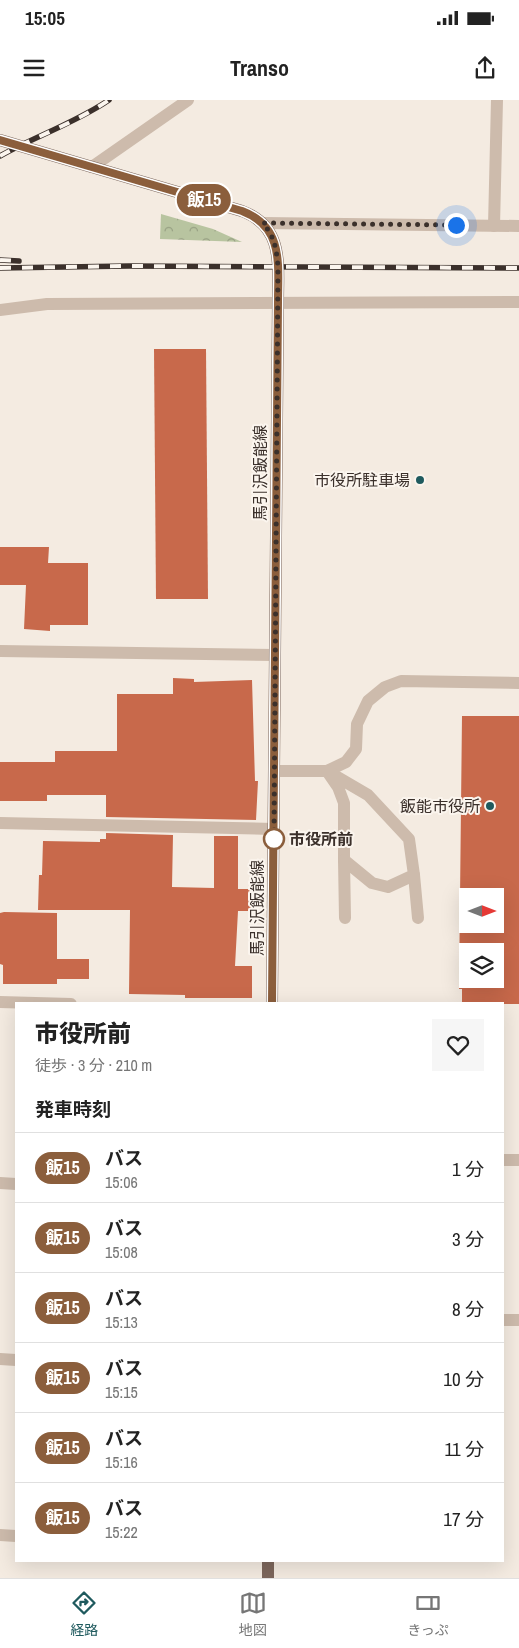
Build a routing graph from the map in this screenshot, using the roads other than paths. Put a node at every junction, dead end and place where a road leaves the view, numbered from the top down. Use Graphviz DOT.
graph roads {
  1 [pos="188,100"];
  2 [pos="497,100"];
  3 [pos="0,140"];
  4 [pos="92,167"];
  5 [pos="263,223"];
  6 [pos="494,226"];
  7 [pos="519,226"];
  8 [pos="278,302"];
  9 [pos="519,302"];
  10 [pos="0,310"];
  11 [pos="0,651"];
  12 [pos="275,654"];
  13 [pos="519,683"];
  14 [pos="274,771"];
  15 [pos="327,771"];
  16 [pos="0,823"];
  17 [pos="274,829"];
  18 [pos="344,860"];
  19 [pos="414,875"];
  20 [pos="344,918"];
  21 [pos="418,918"];
  22 [pos="0,1002"];
  23 [pos="15,1002"];
  24 [pos="272,1002"];
  25 [pos="504,1160"];
  26 [pos="519,1160"];
  27 [pos="0,1183"];
  28 [pos="15,1184"];
  29 [pos="504,1320"];
  30 [pos="519,1320"];
  31 [pos="0,1359"];
  32 [pos="15,1360"];
  33 [pos="0,1535"];
  34 [pos="15,1536"];
  35 [pos="268,1562"];
  36 [pos="268,1578"];
  1 -- 4 [label="street"];
  2 -- 6 [label="street"];
  3 -- 4 [label="main road"];
  4 -- 5 [label="main road"];
  5 -- 6 [label="street"];
  5 -- 8 [label="main road, 馬引沢飯能線"];
  6 -- 7 [label="street"];
  8 -- 9 [label="street"];
  8 -- 10 [label="street"];
  8 -- 12 [label="main road, 馬引沢飯能線"];
  11 -- 12 [label="street"];
  12 -- 14 [label="main road, 馬引沢飯能線"];
  13 -- 15 [label="street"];
  14 -- 15 [label="street"];
  14 -- 17 [label="main road, 馬引沢飯能線"];
  15 -- 18 [label="street"];
  15 -- 19 [label="street"];
  16 -- 17 [label="street"];
  17 -- 24 [label="main road, 馬引沢飯能線"];
  18 -- 19 [label="street"];
  18 -- 20 [label="street"];
  19 -- 21 [label="street"];
  22 -- 23 [label="street"];
  25 -- 26 [label="street"];
  27 -- 28 [label="street"];
  29 -- 30 [label="street"];
  31 -- 32 [label="street"];
  33 -- 34 [label="street"];
  35 -- 36 [label="main road"];
}
